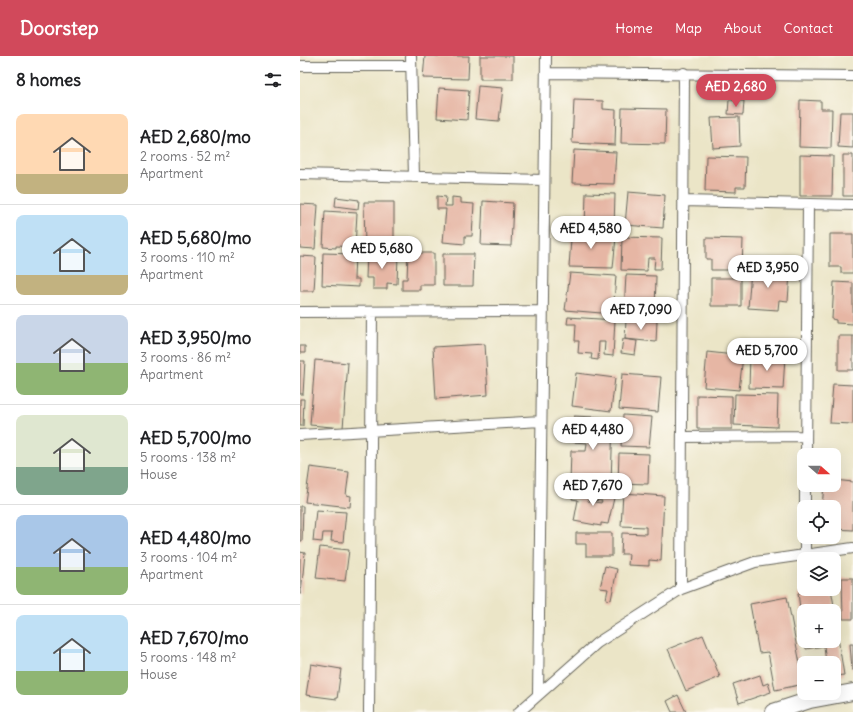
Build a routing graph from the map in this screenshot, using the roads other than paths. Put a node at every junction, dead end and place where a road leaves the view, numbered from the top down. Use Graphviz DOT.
graph roads {
  1 [pos="410,56"];
  2 [pos="546,56"];
  3 [pos="300,66"];
  4 [pos="411,66"];
  5 [pos="546,73"];
  6 [pos="684,73"];
  7 [pos="853,76"];
  8 [pos="300,174"];
  9 [pos="414,177"];
  10 [pos="544,180"];
  11 [pos="683,201"];
  12 [pos="808,204"];
  13 [pos="853,205"];
  14 [pos="543,311"];
  15 [pos="300,312"];
  16 [pos="372,312"];
  17 [pos="541,421"];
  18 [pos="371,430"];
  19 [pos="300,435"];
  20 [pos="806,436"];
  21 [pos="682,437"];
  22 [pos="806,448"];
  23 [pos="853,548"];
  24 [pos="825,552"];
  25 [pos="797,556"];
  26 [pos="681,589"];
  27 [pos="853,692"];
  28 [pos="538,695"];
  29 [pos="369,712"];
  30 [pos="519,712"];
  31 [pos="773,712"];
  1 -- 4 [label="street"];
  2 -- 5 [label="street"];
  3 -- 4 [label="street"];
  4 -- 9 [label="street"];
  5 -- 6 [label="street"];
  5 -- 10 [label="street"];
  6 -- 7 [label="street"];
  6 -- 11 [label="street"];
  8 -- 9 [label="street"];
  9 -- 10 [label="street"];
  10 -- 14 [label="street"];
  11 -- 12 [label="street"];
  11 -- 21 [label="street"];
  12 -- 13 [label="street"];
  12 -- 20 [label="street"];
  14 -- 16 [label="street"];
  14 -- 17 [label="street"];
  15 -- 16 [label="street"];
  16 -- 18 [label="street"];
  17 -- 18 [label="street"];
  17 -- 28 [label="street"];
  18 -- 19 [label="street"];
  18 -- 29 [label="street"];
  20 -- 21 [label="street"];
  20 -- 22 [label="street"];
  21 -- 26 [label="street"];
  23 -- 24 [label="street"];
  25 -- 26 [label="street"];
  26 -- 28 [label="street"];
  27 -- 31 [label="main road"];
  28 -- 30 [label="street"];
}
